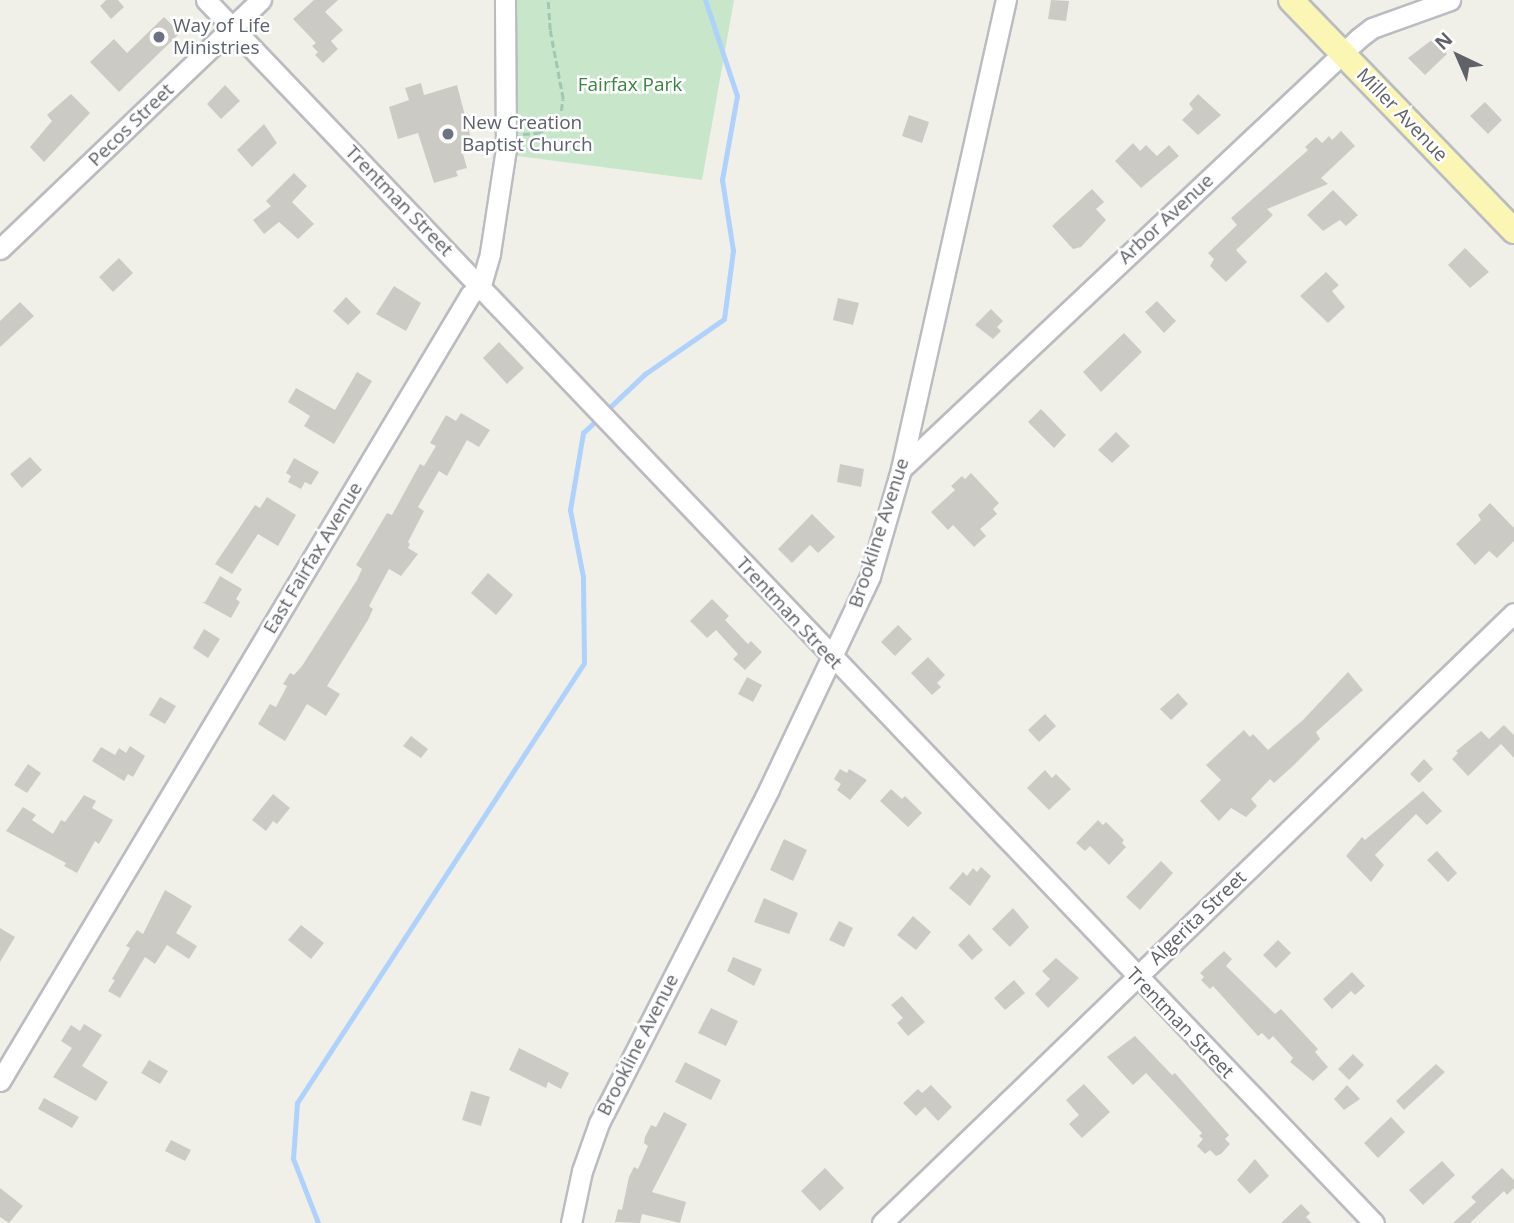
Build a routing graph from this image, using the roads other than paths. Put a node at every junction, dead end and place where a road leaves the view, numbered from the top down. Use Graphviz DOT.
graph roads {
  1 [pos="206,0"];
  2 [pos="261,0"];
  3 [pos="505,0"];
  4 [pos="1006,0"];
  5 [pos="1291,0"];
  6 [pos="1450,0"];
  7 [pos="232,27"];
  8 [pos="1342,54"];
  9 [pos="1514,231"];
  10 [pos="0,250"];
  11 [pos="481,285"];
  12 [pos="901,469"];
  13 [pos="1514,613"];
  14 [pos="832,659"];
  15 [pos="1136,978"];
  16 [pos="0,1081"];
  17 [pos="571,1223"];
  18 [pos="882,1223"];
  19 [pos="1374,1223"];
  1 -- 7 [label="street, Trentman Street"];
  2 -- 7 [label="street, Pecos Street"];
  3 -- 11 [label="street, East Fairfax Avenue"];
  4 -- 12 [label="street, Brookline Avenue"];
  5 -- 8 [label="main road, Miller Avenue"];
  6 -- 8 [label="street, Arbor Avenue"];
  7 -- 10 [label="street, Pecos Street"];
  7 -- 11 [label="street, Trentman Street"];
  8 -- 9 [label="main road, Miller Avenue"];
  8 -- 12 [label="street, Arbor Avenue"];
  11 -- 14 [label="street, Trentman Street"];
  11 -- 16 [label="street, East Fairfax Avenue"];
  12 -- 14 [label="street, Brookline Avenue"];
  13 -- 15 [label="street, Algerita Street"];
  14 -- 15 [label="street, Trentman Street"];
  14 -- 17 [label="street, Brookline Avenue"];
  15 -- 18 [label="street, Algerita Street"];
  15 -- 19 [label="street, Trentman Street"];
}
